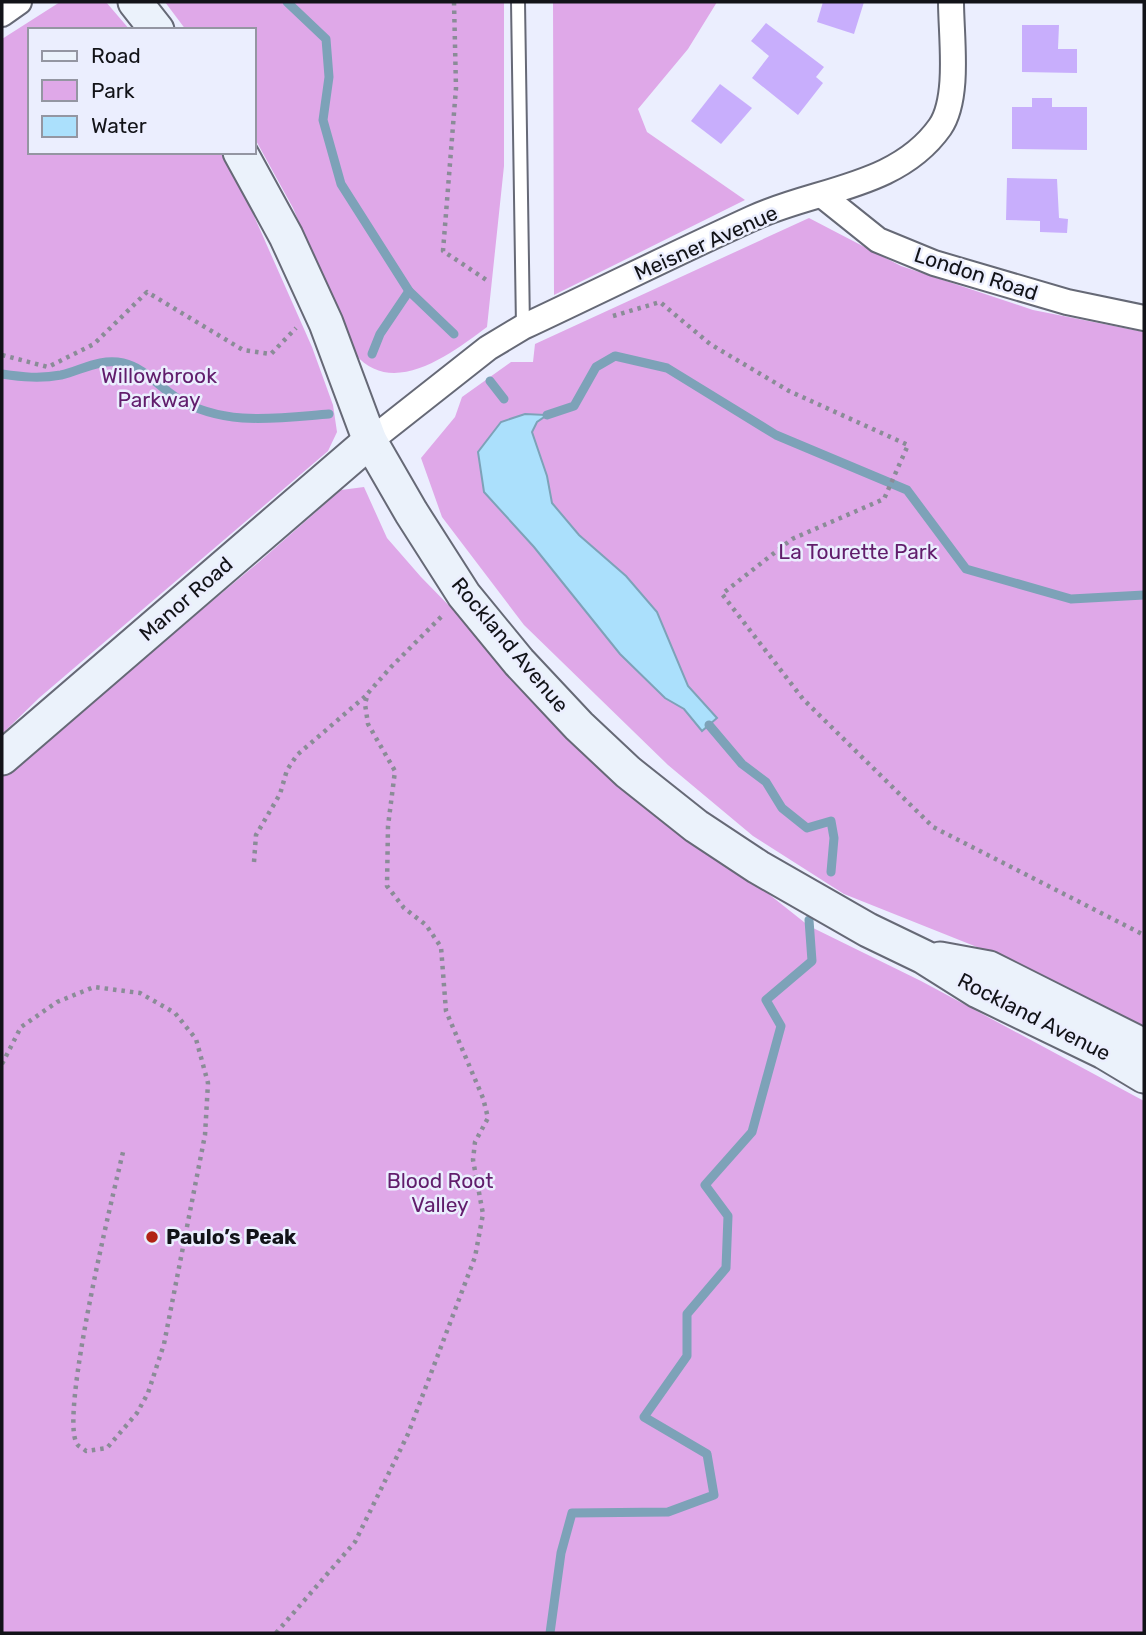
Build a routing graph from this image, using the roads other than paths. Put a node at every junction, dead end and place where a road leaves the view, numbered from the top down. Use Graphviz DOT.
graph roads {
  1 [pos="19,2"];
  2 [pos="135,2"];
  3 [pos="518,2"];
  4 [pos="951,2"];
  5 [pos="2,14"];
  6 [pos="155,28"];
  7 [pos="241,154"];
  8 [pos="824,196"];
  9 [pos="1144,318"];
  10 [pos="523,327"];
  11 [pos="370,441"];
  12 [pos="2,758"];
  13 [pos="924,957"];
  14 [pos="1144,1046"];
  15 [pos="1144,1076"];
  1 -- 5 [label="street"];
  2 -- 6 [label="street"];
  3 -- 10 [label="lane"];
  4 -- 8 [label="street, Meisner Avenue"];
  7 -- 11 [label="street, Rockland Avenue"];
  8 -- 9 [label="street, London Road"];
  8 -- 10 [label="street, Meisner Avenue"];
  10 -- 11 [label="street, Meisner Avenue"];
  11 -- 12 [label="street, Manor Road"];
  11 -- 13 [label="street, Rockland Avenue"];
  13 -- 14 [label="street, Rockland Avenue"];
  13 -- 15 [label="street, Rockland Avenue"];
}
